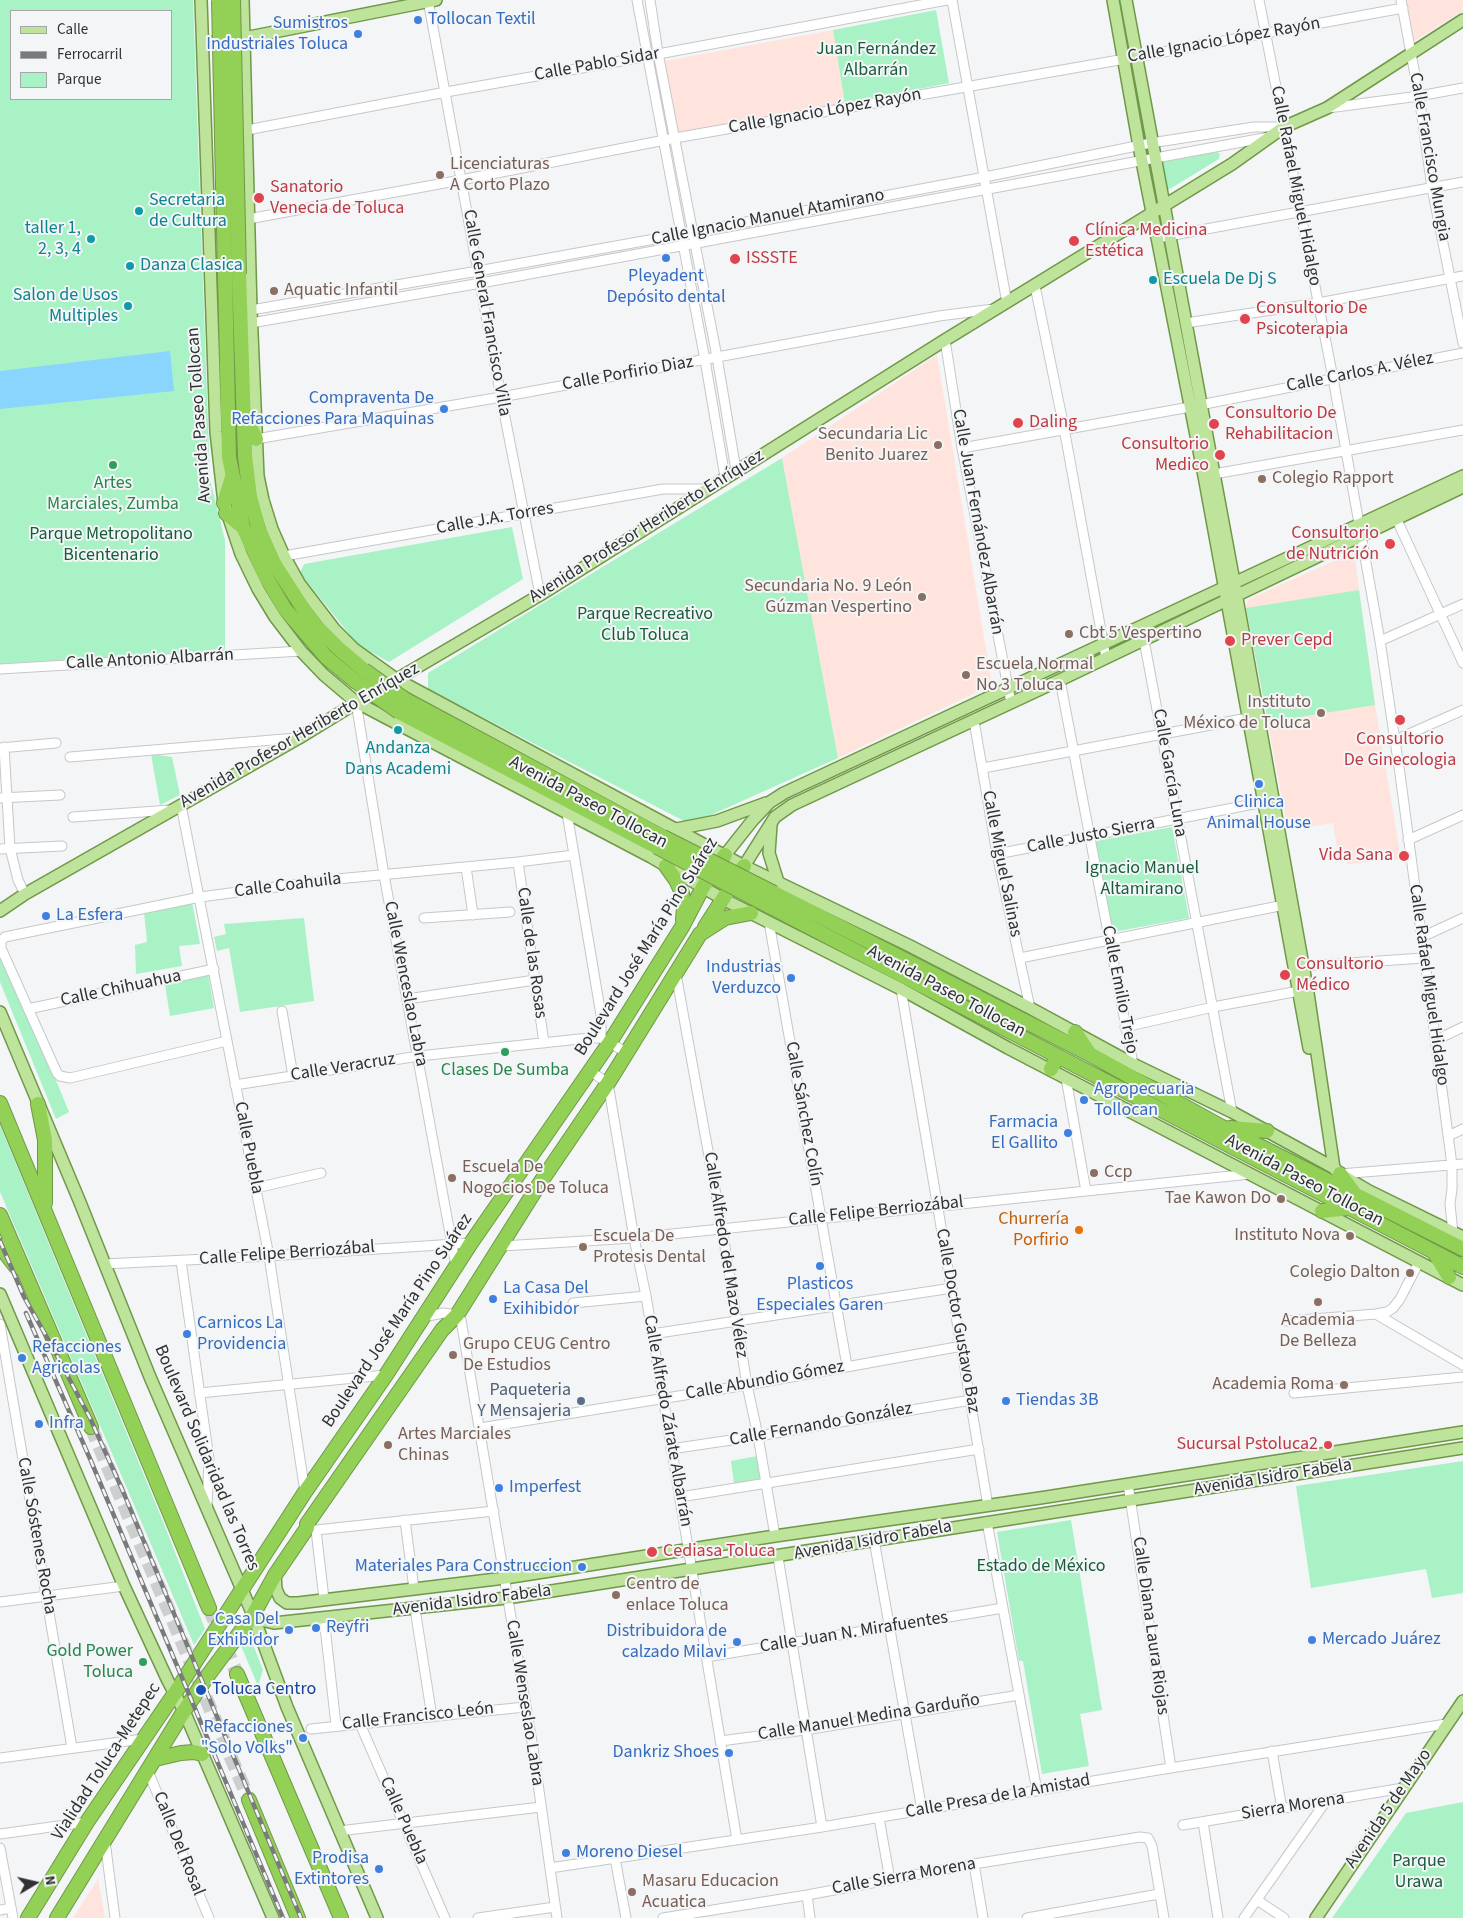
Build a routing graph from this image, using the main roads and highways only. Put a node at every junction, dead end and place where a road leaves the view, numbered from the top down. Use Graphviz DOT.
graph roads {
  1 [pos="219,0"];
  2 [pos="431,0"];
  3 [pos="1113,0"];
  4 [pos="1126,0"];
  5 [pos="240,2"];
  6 [pos="201,3"];
  7 [pos="1463,20"];
  8 [pos="244,38"];
  9 [pos="203,44"];
  10 [pos="1164,204"];
  11 [pos="1152,212"];
  12 [pos="232,275"];
  13 [pos="1196,405"];
  14 [pos="242,411"];
  15 [pos="256,439"];
  16 [pos="232,476"];
  17 [pos="1463,476"];
  18 [pos="1463,487"];
  19 [pos="225,508"];
  20 [pos="243,527"];
  21 [pos="1234,583"];
  22 [pos="1224,588"];
  23 [pos="1237,595"];
  24 [pos="1226,601"];
  25 [pos="359,676"];
  26 [pos="396,679"];
  27 [pos="356,702"];
  28 [pos="1253,717"];
  29 [pos="770,802"];
  30 [pos="771,822"];
  31 [pos="691,832"];
  32 [pos="660,842"];
  33 [pos="726,856"];
  34 [pos="744,866"];
  35 [pos="671,869"];
  36 [pos="703,887"];
  37 [pos="779,887"];
  38 [pos="723,899"];
  39 [pos="1287,905"];
  40 [pos="0,911"];
  41 [pos="754,915"];
  42 [pos="682,926"];
  43 [pos="700,934"];
  44 [pos="0,1012"];
  45 [pos="1075,1032"];
  46 [pos="1091,1055"];
  47 [pos="1054,1063"];
  48 [pos="0,1103"];
  49 [pos="38,1104"];
  50 [pos="1222,1127"];
  51 [pos="1267,1131"];
  52 [pos="1335,1169"];
  53 [pos="1356,1196"];
  54 [pos="1349,1208"];
  55 [pos="1322,1211"];
  56 [pos="1408,1211"];
  57 [pos="0,1215"];
  58 [pos="51,1228"];
  59 [pos="1428,1231"];
  60 [pos="1458,1235"];
  61 [pos="0,1246"];
  62 [pos="1463,1249"];
  63 [pos="1433,1252"];
  64 [pos="1463,1267"];
  65 [pos="1449,1277"];
  66 [pos="1463,1285"];
  67 [pos="0,1294"];
  68 [pos="37,1301"];
  69 [pos="91,1426"];
  70 [pos="1463,1432"];
  71 [pos="1435,1436"];
  72 [pos="1463,1447"];
  73 [pos="1438,1452"];
  74 [pos="1074,1493"];
  75 [pos="1065,1510"];
  76 [pos="276,1575"];
  77 [pos="242,1590"];
  78 [pos="209,1608"];
  79 [pos="253,1614"];
  80 [pos="201,1652"];
  81 [pos="237,1674"];
  82 [pos="175,1693"];
  83 [pos="1463,1701"];
  84 [pos="184,1711"];
  85 [pos="202,1754"];
  86 [pos="152,1765"];
  87 [pos="249,1800"];
  88 [pos="28,1918"];
  89 [pos="57,1918"];
  90 [pos="273,1918"];
  91 [pos="298,1918"];
  92 [pos="341,1918"];
  93 [pos="377,1918"];
  94 [pos="1316,1918"];
  1 -- 12 [label="highway, Avenida Paseo Tollocan, bridge"];
  2 -- 8 [label="main road"];
  3 -- 11 [label="main road"];
  4 -- 10 [label="main road"];
  5 -- 6 [label="main road"];
  5 -- 8 [label="main road, Avenida Paseo Tollocan"];
  5 -- 12 [label="highway, Avenida Paseo Tollocan, bridge"];
  6 -- 9 [label="main road, Avenida Paseo Tollocan"];
  7 -- 10 [label="main road, Avenida Profesor Heriberto Enríquez"];
  8 -- 9 [label="main road"];
  8 -- 15 [label="main road, Avenida Paseo Tollocan"];
  9 -- 19 [label="main road, Avenida Paseo Tollocan"];
  10 -- 11 [label="main road, Avenida Profesor Heriberto Enríquez"];
  10 -- 13 [label="main road"];
  11 -- 13 [label="main road"];
  11 -- 26 [label="main road, Avenida Profesor Heriberto Enríquez"];
  12 -- 14 [label="highway, Avenida Paseo Tollocan"];
  12 -- 16 [label="highway, Avenida Paseo Tollocan"];
  13 -- 21 [label="main road"];
  13 -- 22 [label="main road"];
  14 -- 15 [label="highway"];
  14 -- 25 [label="highway, Avenida Paseo Tollocan"];
  15 -- 26 [label="main road, Avenida Paseo Tollocan"];
  16 -- 19 [label="highway"];
  16 -- 20 [label="highway, Avenida Paseo Tollocan"];
  17 -- 21 [label="main road, Boulevard José María Pino Suárez"];
  18 -- 23 [label="main road"];
  19 -- 20 [label="highway"];
  19 -- 27 [label="main road, Avenida Paseo Tollocan"];
  20 -- 25 [label="highway, Avenida Paseo Tollocan"];
  21 -- 22 [label="main road, Boulevard José María Pino Suárez"];
  21 -- 23 [label="main road"];
  22 -- 24 [label="main road"];
  22 -- 29 [label="main road, Boulevard José María Pino Suárez"];
  23 -- 24 [label="main road"];
  23 -- 28 [label="main road"];
  24 -- 28 [label="main road"];
  24 -- 30 [label="main road"];
  25 -- 32 [label="highway, Avenida Paseo Tollocan, bridge"];
  25 -- 32 [label="highway, Avenida Paseo Tollocan, bridge"];
  26 -- 27 [label="main road, Avenida Profesor Heriberto Enríquez"];
  26 -- 31 [label="main road, Avenida Paseo Tollocan"];
  27 -- 35 [label="main road, Avenida Paseo Tollocan"];
  27 -- 40 [label="main road, Avenida Profesor Heriberto Enríquez"];
  28 -- 39 [label="main road"];
  29 -- 31 [label="main road"];
  29 -- 33 [label="main road, Boulevard José María Pino Suárez"];
  30 -- 34 [label="main road"];
  30 -- 37 [label="main road"];
  31 -- 33 [label="main road, Avenida Paseo Tollocan"];
  31 -- 35 [label="main road"];
  32 -- 37 [label="highway, Avenida Paseo Tollocan, bridge"];
  32 -- 47 [label="highway, Avenida Paseo Tollocan, bridge"];
  33 -- 34 [label="main road, Avenida Paseo Tollocan"];
  33 -- 36 [label="highway, Boulevard José María Pino Suárez"];
  34 -- 37 [label="main road, Avenida Paseo Tollocan"];
  34 -- 38 [label="highway"];
  35 -- 36 [label="main road, Avenida Paseo Tollocan"];
  35 -- 42 [label="highway"];
  36 -- 38 [label="main road, Avenida Paseo Tollocan"];
  36 -- 42 [label="highway, Boulevard José María Pino Suárez"];
  37 -- 41 [label="main road"];
  37 -- 45 [label="main road, Avenida Paseo Tollocan"];
  37 -- 46 [label="highway, Avenida Paseo Tollocan"];
  38 -- 41 [label="main road, Avenida Paseo Tollocan"];
  38 -- 43 [label="highway"];
  39 -- 52 [label="main road"];
  39 -- 52 [label="main road"];
  41 -- 43 [label="highway"];
  41 -- 47 [label="main road, Avenida Paseo Tollocan"];
  42 -- 77 [label="highway, Boulevard José María Pino Suárez"];
  43 -- 76 [label="highway"];
  44 -- 49 [label="main road, Boulevard Solidaridad las Torres"];
  45 -- 46 [label="highway"];
  45 -- 51 [label="main road, Avenida Paseo Tollocan"];
  46 -- 50 [label="highway, Avenida Paseo Tollocan"];
  47 -- 54 [label="highway, Avenida Paseo Tollocan"];
  47 -- 55 [label="main road, Avenida Paseo Tollocan"];
  48 -- 58 [label="highway"];
  49 -- 58 [label="highway"];
  49 -- 77 [label="main road, Boulevard Solidaridad las Torres"];
  50 -- 51 [label="highway"];
  50 -- 53 [label="highway, Avenida Paseo Tollocan"];
  51 -- 52 [label="main road, Avenida Paseo Tollocan"];
  52 -- 53 [label="highway"];
  52 -- 56 [label="main road, Avenida Paseo Tollocan"];
  53 -- 59 [label="highway, Avenida Paseo Tollocan"];
  54 -- 55 [label="highway"];
  54 -- 63 [label="highway, Avenida Paseo Tollocan"];
  55 -- 65 [label="main road, Avenida Paseo Tollocan"];
  56 -- 59 [label="highway"];
  56 -- 60 [label="main road, Avenida Paseo Tollocan"];
  57 -- 68 [label="highway"];
  58 -- 78 [label="highway"];
  59 -- 62 [label="highway, Avenida Paseo Tollocan"];
  61 -- 68 [label="highway"];
  63 -- 64 [label="highway, Avenida Paseo Tollocan"];
  63 -- 65 [label="highway"];
  65 -- 66 [label="main road, Avenida Paseo Tollocan"];
  67 -- 82 [label="main road"];
  68 -- 69 [label="highway"];
  70 -- 71 [label="main road, Avenida Isidro Fabela"];
  70 -- 72 [label="main road"];
  71 -- 73 [label="main road"];
  71 -- 74 [label="main road, Avenida Isidro Fabela"];
  72 -- 73 [label="main road, Avenida Isidro Fabela"];
  73 -- 75 [label="main road, Avenida Isidro Fabela"];
  74 -- 75 [label="main road"];
  74 -- 76 [label="main road, Avenida Isidro Fabela"];
  75 -- 79 [label="main road, Avenida Isidro Fabela"];
  76 -- 79 [label="highway"];
  77 -- 79 [label="main road, Boulevard Solidaridad las Torres"];
  77 -- 80 [label="highway, Boulevard José María Pino Suárez"];
  79 -- 84 [label="highway"];
  79 -- 93 [label="main road, Boulevard Solidaridad las Torres"];
  80 -- 82 [label="highway, Vialidad Toluca-Metepec"];
  81 -- 92 [label="highway"];
  82 -- 84 [label="main road"];
  82 -- 88 [label="highway, Vialidad Toluca-Metepec"];
  83 -- 94 [label="main road, Avenida 5 de Mayo"];
  84 -- 85 [label="main road"];
  84 -- 86 [label="highway"];
  85 -- 86 [label="highway"];
  85 -- 90 [label="main road"];
  86 -- 89 [label="highway"];
  87 -- 91 [label="highway"];
}
